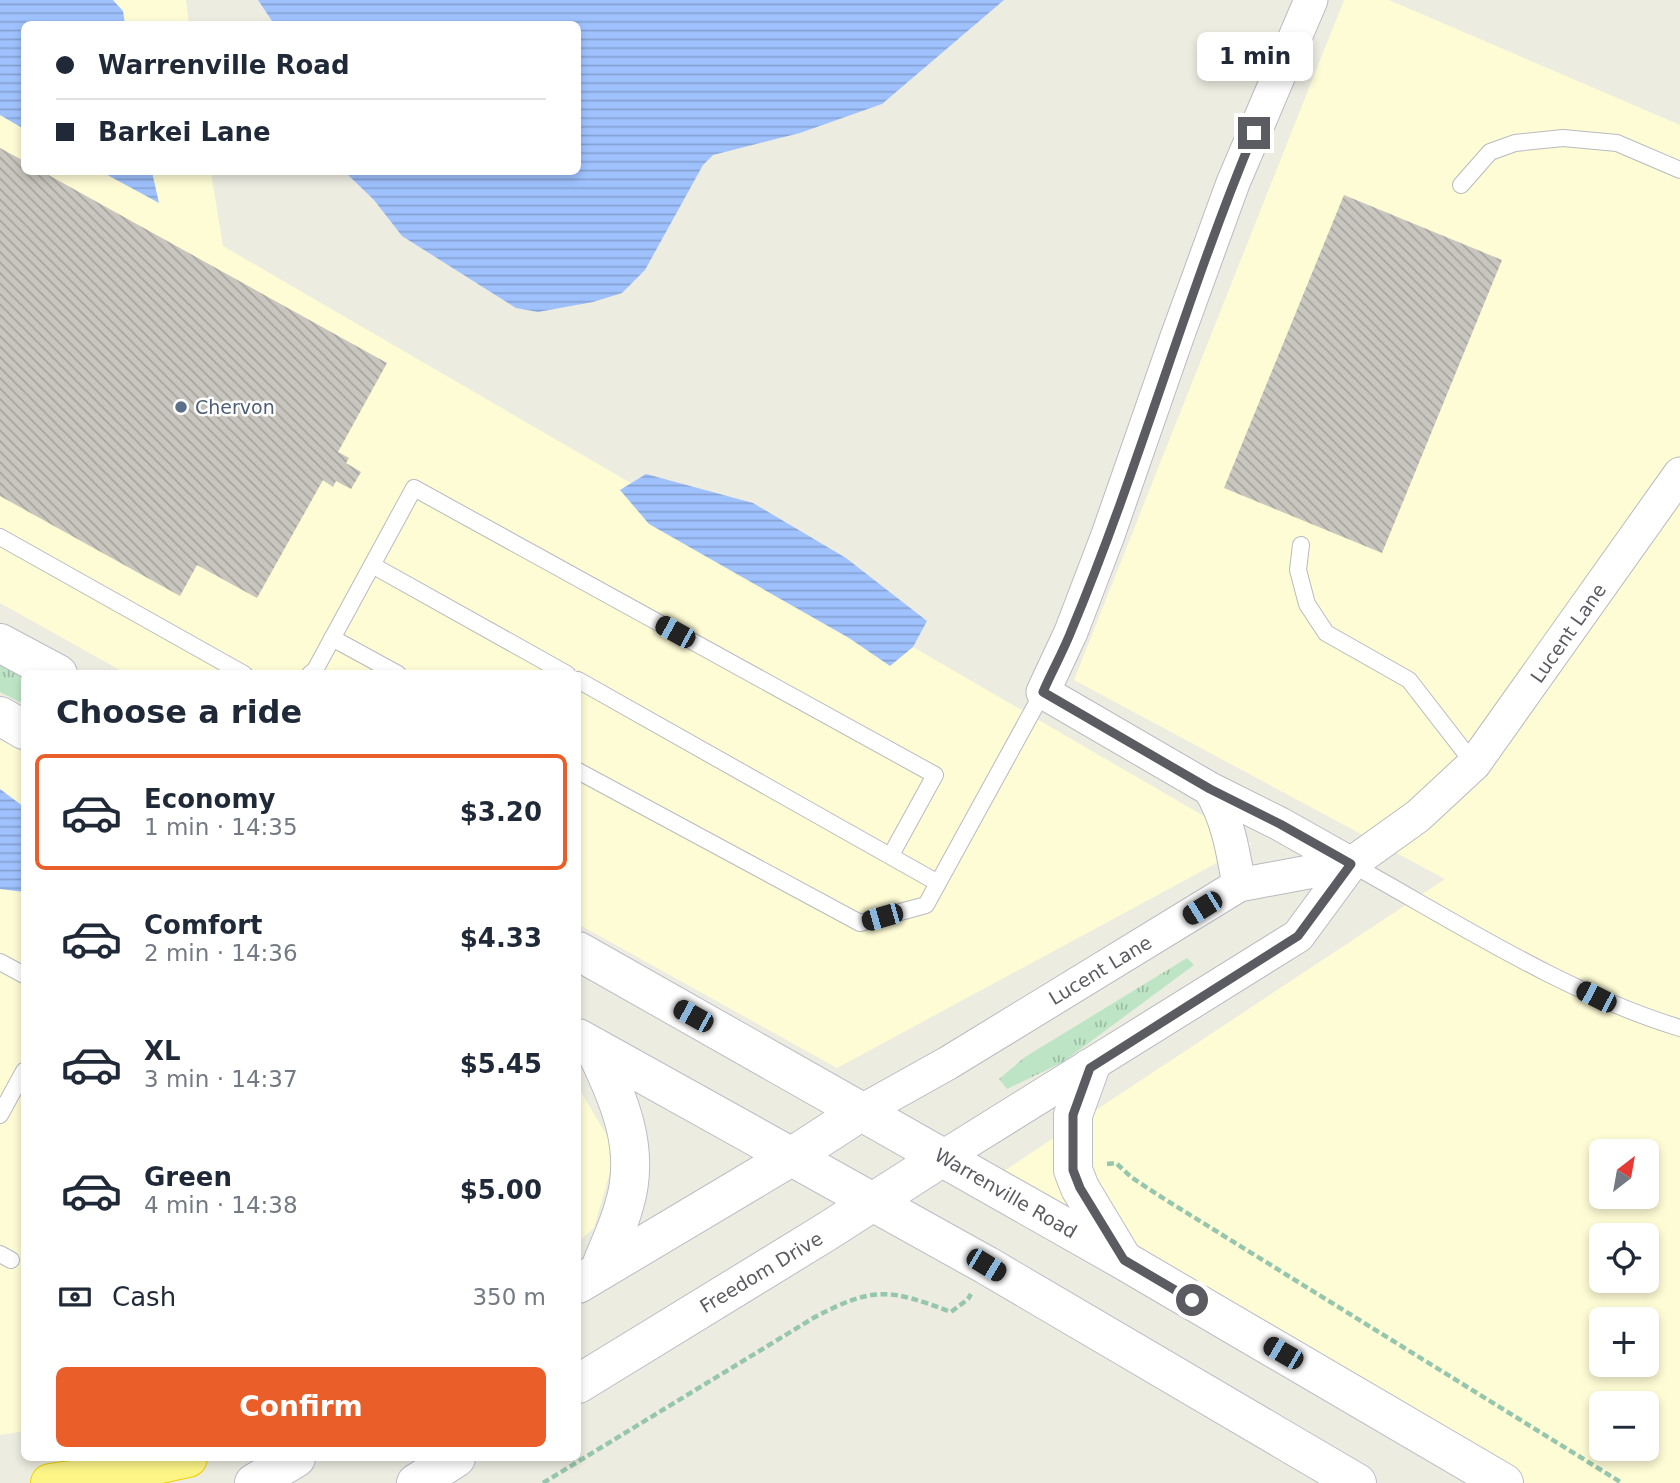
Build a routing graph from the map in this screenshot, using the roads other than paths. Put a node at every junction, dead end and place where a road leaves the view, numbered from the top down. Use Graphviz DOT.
graph roads {
  1 [pos="1311,0"];
  2 [pos="1680,170"];
  3 [pos="1461,184"];
  4 [pos="1680,474"];
  5 [pos="0,537"];
  6 [pos="1301,545"];
  7 [pos="372,565"];
  8 [pos="332,638"];
  9 [pos="0,643"];
  10 [pos="51,670"];
  11 [pos="237,670"];
  12 [pos="315,670"];
  13 [pos="391,670"];
  14 [pos="560,670"];
  15 [pos="581,682"];
  16 [pos="1043,692"];
  17 [pos="0,716"];
  18 [pos="21,728"];
  19 [pos="1474,764"];
  20 [pos="581,773"];
  21 [pos="1210,789"];
  22 [pos="891,855"];
  23 [pos="1351,864"];
  24 [pos="938,883"];
  25 [pos="1239,885"];
  26 [pos="581,953"];
  27 [pos="0,962"];
  28 [pos="21,973"];
  29 [pos="1680,1028"];
  30 [pos="586,1042"];
  31 [pos="1090,1068"];
  32 [pos="21,1076"];
  33 [pos="862,1111"];
  34 [pos="0,1115"];
  35 [pos="791,1157"];
  36 [pos="943,1157"];
  37 [pos="874,1202"];
  38 [pos="1124,1260"];
  39 [pos="588,1278"];
  40 [pos="581,1382"];
  41 [pos="174,1461"];
  42 [pos="291,1461"];
  43 [pos="50,1483"];
  44 [pos="254,1483"];
  45 [pos="1357,1483"];
  46 [pos="1504,1483"];
  1 -- 16 [label="street"];
  2 -- 3 [label="lane"];
  4 -- 19 [label="street, Lucent Lane"];
  5 -- 11 [label="lane"];
  6 -- 19 [label="lane"];
  7 -- 8 [label="lane"];
  7 -- 14 [label="lane"];
  7 -- 22 [label="lane"];
  8 -- 12 [label="lane"];
  8 -- 13 [label="lane"];
  9 -- 10 [label="main road"];
  15 -- 22 [label="lane"];
  16 -- 21 [label="street"];
  16 -- 24 [label="lane"];
  17 -- 18 [label="main road"];
  19 -- 23 [label="street, Lucent Lane"];
  20 -- 24 [label="lane"];
  21 -- 23 [label="street"];
  21 -- 25 [label="street"];
  22 -- 24 [label="lane"];
  23 -- 25 [label="street, Lucent Lane"];
  23 -- 29 [label="lane"];
  23 -- 31 [label="street, Lucent Lane"];
  25 -- 33 [label="street, Lucent Lane"];
  26 -- 33 [label="main road, Warrenville Road"];
  27 -- 28 [label="lane"];
  30 -- 35 [label="main road"];
  30 -- 39 [label="main road"];
  31 -- 36 [label="street, Lucent Lane"];
  31 -- 38 [label="main road"];
  32 -- 34 [label="lane"];
  33 -- 35 [label="main road"];
  33 -- 36 [label="main road, Warrenville Road"];
  35 -- 37 [label="main road"];
  35 -- 39 [label="main road"];
  36 -- 37 [label="main road, Freedom Drive"];
  36 -- 38 [label="main road, Warrenville Road"];
  37 -- 40 [label="main road, Freedom Drive"];
  37 -- 45 [label="main road"];
  38 -- 46 [label="main road, Warrenville Road"];
  41 -- 43 [label="highway"];
  42 -- 44 [label="main road"];
}
